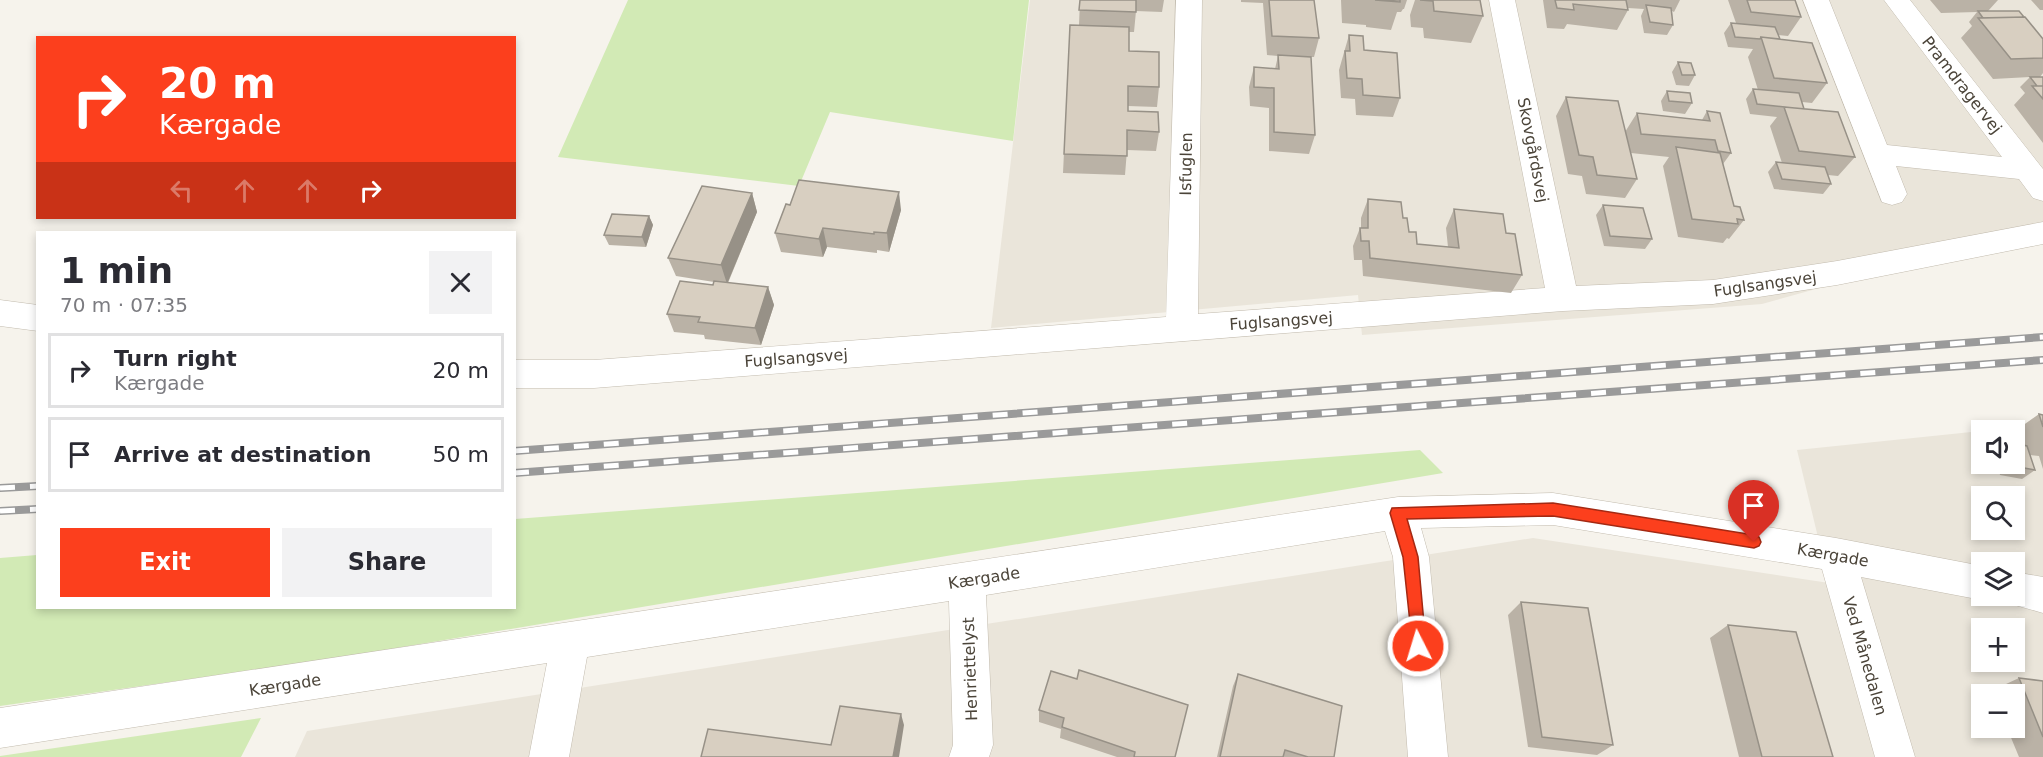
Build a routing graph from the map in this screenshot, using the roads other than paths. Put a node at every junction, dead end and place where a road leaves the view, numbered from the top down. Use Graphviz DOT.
graph roads {
  1 [pos="1189,0"];
  2 [pos="1502,0"];
  3 [pos="1816,0"];
  4 [pos="1897,0"];
  5 [pos="1876,154"];
  6 [pos="2035,180"];
  7 [pos="1892,194"];
  8 [pos="2043,233"];
  9 [pos="1563,299"];
  10 [pos="0,313"];
  11 [pos="36,318"];
  12 [pos="1182,329"];
  13 [pos="516,374"];
  14 [pos="1398,513"];
  15 [pos="1836,555"];
  16 [pos="967,581"];
  17 [pos="1971,581"];
  18 [pos="2025,591"];
  19 [pos="2043,595"];
  20 [pos="571,641"];
  21 [pos="0,728"];
  22 [pos="549,757"];
  23 [pos="969,757"];
  24 [pos="1428,757"];
  25 [pos="1895,757"];
  1 -- 12 [label="street, Isfuglen"];
  2 -- 9 [label="street, Skovgårdsvej"];
  3 -- 5 [label="street"];
  4 -- 6 [label="street, Pramdragervej"];
  5 -- 6 [label="street, Pramdragervej"];
  5 -- 7 [label="street"];
  8 -- 9 [label="street, Fuglsangsvej"];
  9 -- 12 [label="street, Fuglsangsvej"];
  10 -- 11 [label="street"];
  12 -- 13 [label="street, Fuglsangsvej"];
  14 -- 15 [label="street, Kærgade"];
  14 -- 16 [label="street, Kærgade"];
  14 -- 24 [label="street"];
  15 -- 17 [label="street, Kærgade"];
  15 -- 25 [label="street, Ved Månedalen"];
  16 -- 20 [label="street, Kærgade"];
  16 -- 23 [label="street, Henriettelyst"];
  18 -- 19 [label="street"];
  20 -- 21 [label="street, Kærgade"];
  20 -- 22 [label="street"];
}
